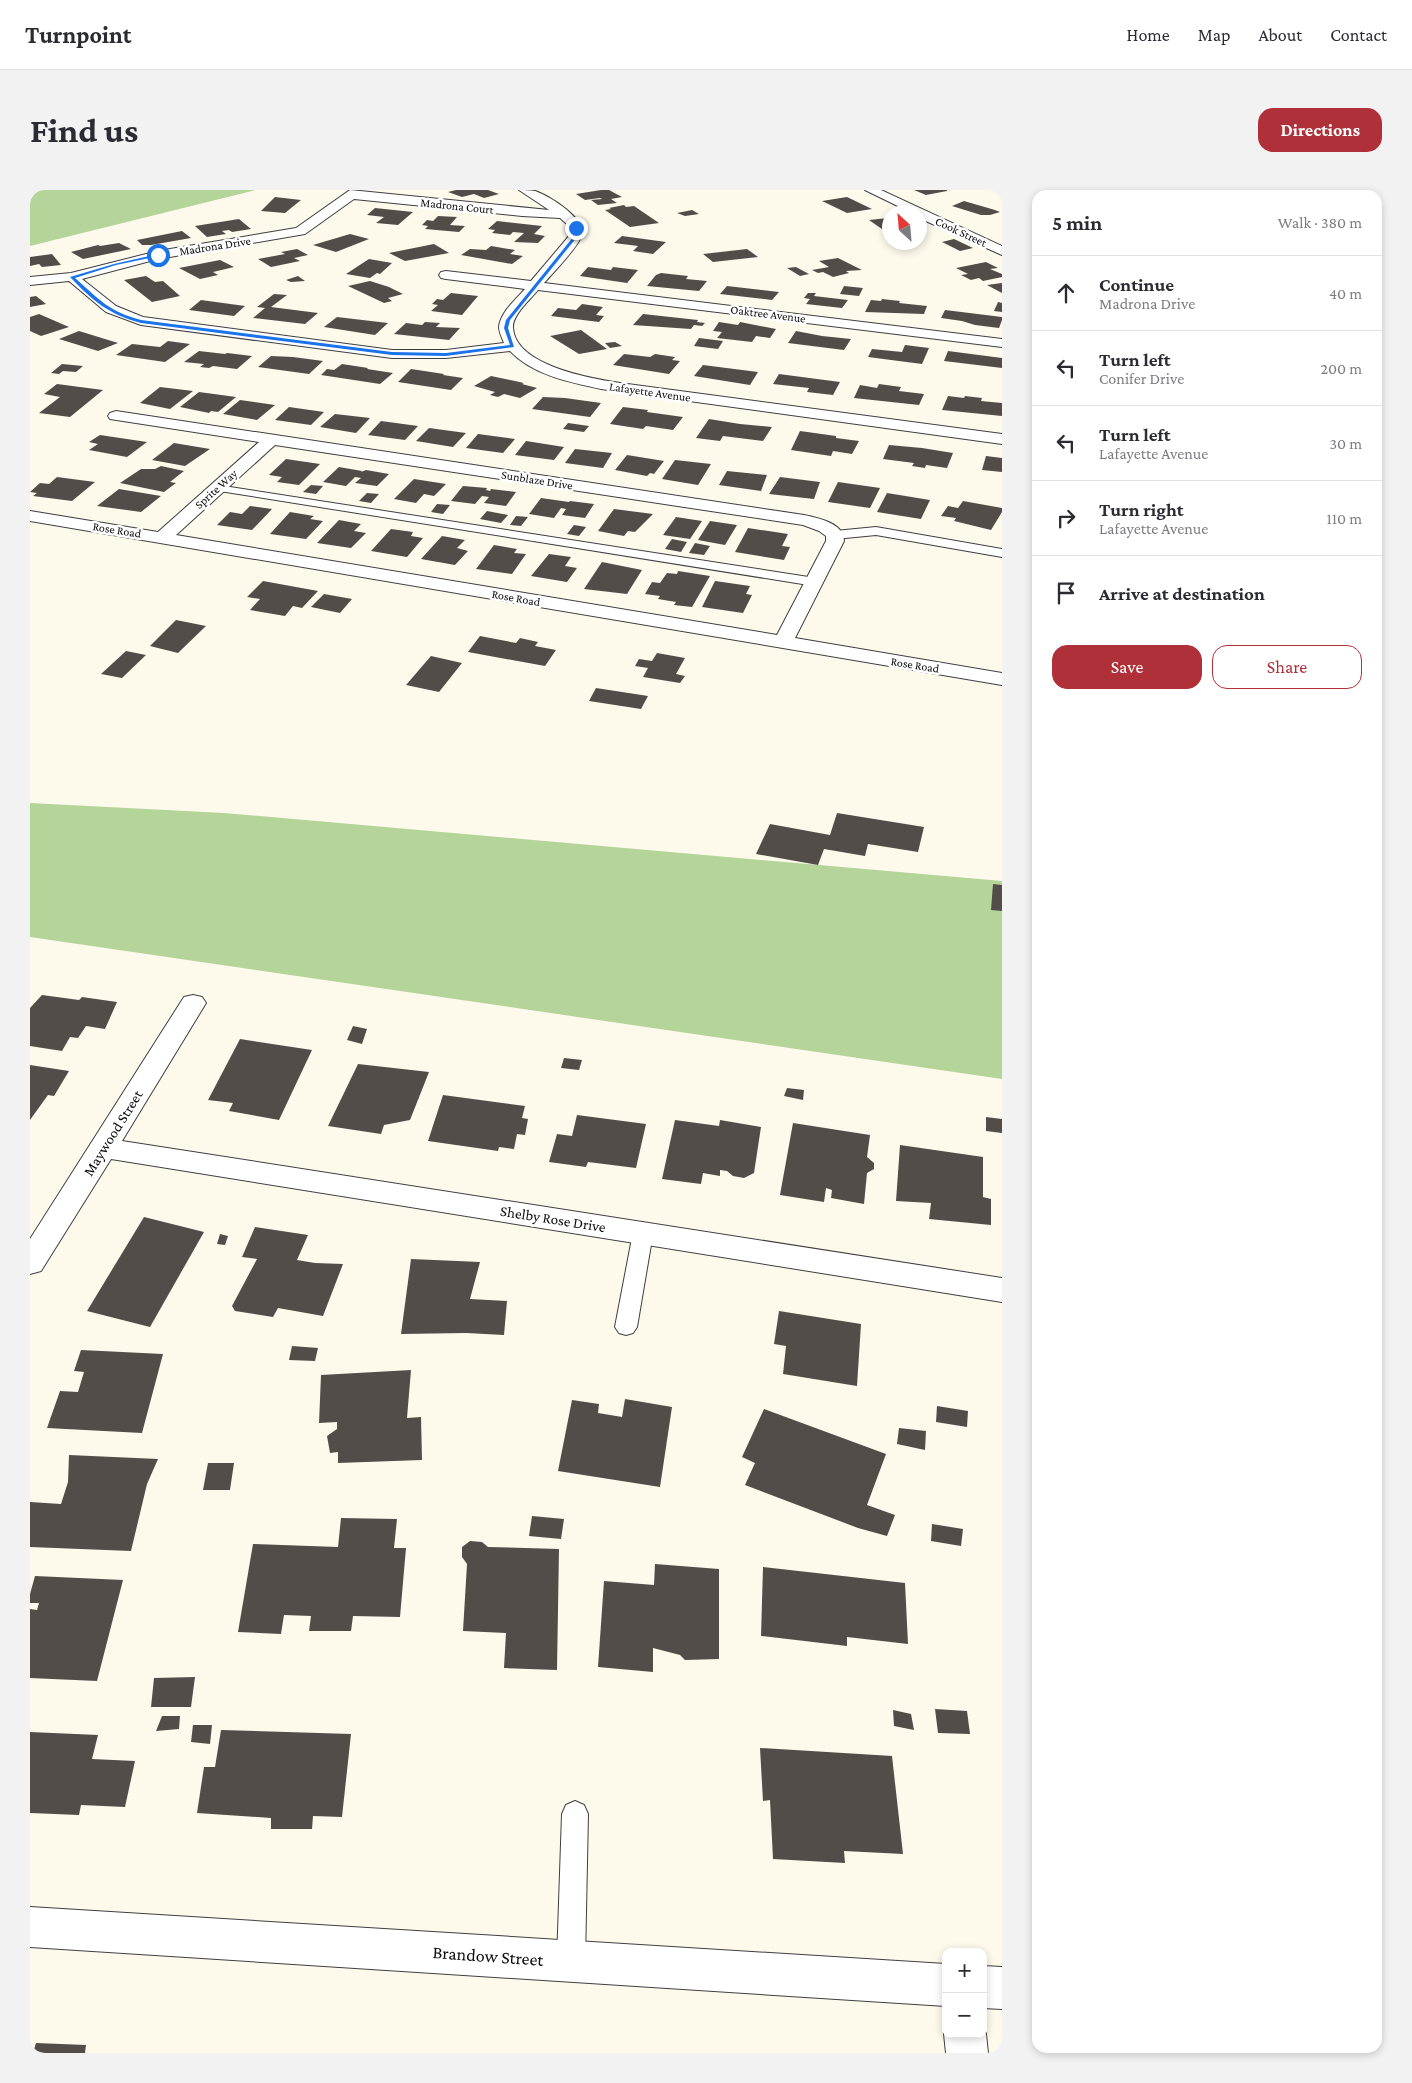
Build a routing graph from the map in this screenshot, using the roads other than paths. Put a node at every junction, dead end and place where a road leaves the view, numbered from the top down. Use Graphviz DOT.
graph roads {
  1 [pos="525,190"];
  2 [pos="871,190"];
  3 [pos="355,192"];
  4 [pos="902,205"];
  5 [pos="562,214"];
  6 [pos="927,217"];
  7 [pos="1002,252"];
  8 [pos="446,276"];
  9 [pos="72,277"];
  10 [pos="30,281"];
  11 [pos="534,286"];
  12 [pos="1002,343"];
  13 [pos="512,346"];
  14 [pos="116,416"];
  15 [pos="1002,439"];
  16 [pos="271,440"];
  17 [pos="217,488"];
  18 [pos="30,516"];
  19 [pos="835,535"];
  20 [pos="162,538"];
  21 [pos="1002,553"];
  22 [pos="815,582"];
  23 [pos="783,643"];
  24 [pos="1002,680"];
  25 [pos="193,1003"];
  26 [pos="104,1148"];
  27 [pos="642,1233"];
  28 [pos="30,1263"];
  29 [pos="1002,1290"];
  30 [pos="626,1327"];
  31 [pos="574,1814"];
  32 [pos="30,1926"];
  33 [pos="571,1961"];
  34 [pos="942,1985"];
  35 [pos="987,1987"];
  36 [pos="1002,1988"];
  37 [pos="965,2038"];
  38 [pos="967,2053"];
  1 -- 5 [label="street"];
  2 -- 4 [label="street, Cook Street"];
  3 -- 5 [label="street, Madrona Court"];
  3 -- 9 [label="street, Madrona Drive"];
  5 -- 11 [label="street"];
  6 -- 7 [label="street, Cook Street"];
  8 -- 11 [label="street, Oaktree Avenue"];
  9 -- 10 [label="street, Madrona Drive"];
  9 -- 13 [label="street"];
  11 -- 12 [label="street, Oaktree Avenue"];
  11 -- 13 [label="street"];
  13 -- 15 [label="street, Lafayette Avenue"];
  14 -- 16 [label="street, Sunblaze Drive"];
  16 -- 17 [label="street, Sprite Way"];
  16 -- 19 [label="street, Sunblaze Drive"];
  17 -- 20 [label="street, Sprite Way"];
  17 -- 22 [label="lane"];
  18 -- 20 [label="street, Rose Road"];
  19 -- 21 [label="lane"];
  19 -- 22 [label="street"];
  20 -- 23 [label="street, Rose Road"];
  22 -- 23 [label="street"];
  23 -- 24 [label="street, Rose Road"];
  25 -- 26 [label="street, Maywood Street"];
  26 -- 27 [label="street, Shelby Rose Drive"];
  26 -- 28 [label="street, Maywood Street"];
  27 -- 29 [label="street, Shelby Rose Drive"];
  27 -- 30 [label="lane"];
  31 -- 33 [label="lane"];
  32 -- 33 [label="street, Brandow Street"];
  33 -- 34 [label="street, Brandow Street"];
  35 -- 36 [label="street"];
  37 -- 38 [label="street"];
}
